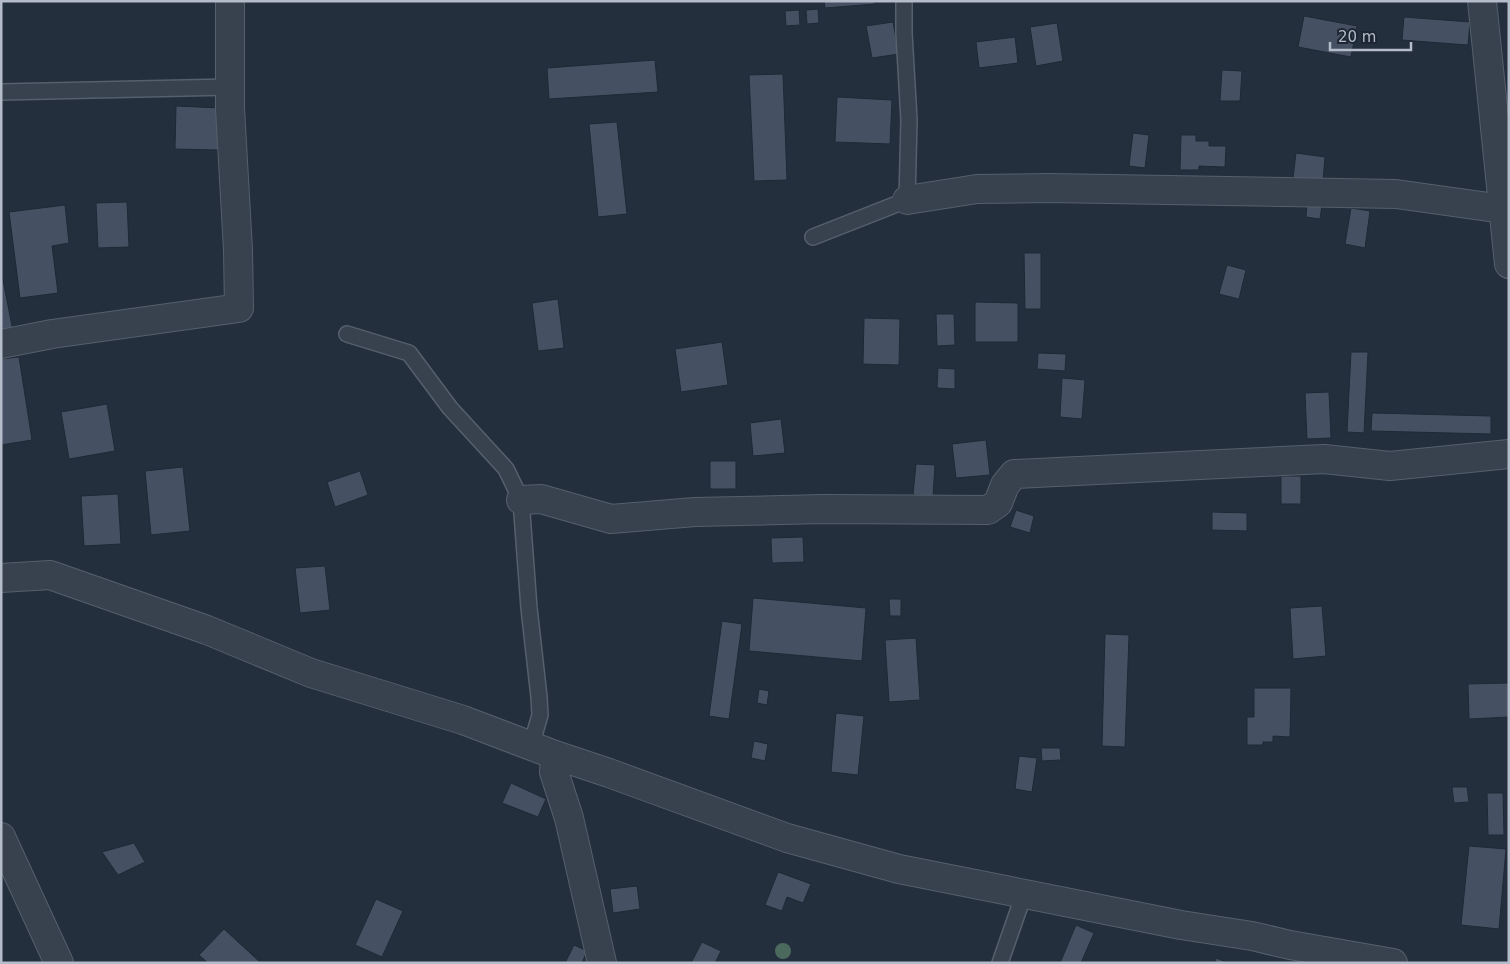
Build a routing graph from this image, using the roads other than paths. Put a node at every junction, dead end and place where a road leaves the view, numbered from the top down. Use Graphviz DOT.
graph roads {
  1 [pos="230,1"];
  2 [pos="904,1"];
  3 [pos="1482,1"];
  4 [pos="230,87"];
  5 [pos="1,92"];
  6 [pos="907,200"];
  7 [pos="1503,208"];
  8 [pos="812,238"];
  9 [pos="1509,264"];
  10 [pos="346,334"];
  11 [pos="1,344"];
  12 [pos="1509,454"];
  13 [pos="521,500"];
  14 [pos="1,578"];
  15 [pos="543,751"];
  16 [pos="1,837"];
  17 [pos="1024,894"];
  18 [pos="1287,954"];
  19 [pos="60,963"];
  20 [pos="602,963"];
  21 [pos="1000,963"];
  22 [pos="1393,963"];
  1 -- 4 [label="street"];
  2 -- 6 [label="lane"];
  3 -- 7 [label="street"];
  4 -- 5 [label="lane"];
  4 -- 11 [label="street"];
  6 -- 7 [label="street"];
  6 -- 8 [label="lane"];
  7 -- 9 [label="street"];
  10 -- 13 [label="lane"];
  12 -- 13 [label="street"];
  13 -- 15 [label="lane"];
  14 -- 15 [label="street"];
  15 -- 17 [label="street"];
  15 -- 20 [label="street"];
  16 -- 19 [label="street"];
  17 -- 18 [label="street"];
  17 -- 21 [label="lane"];
  18 -- 22 [label="street"];
}
